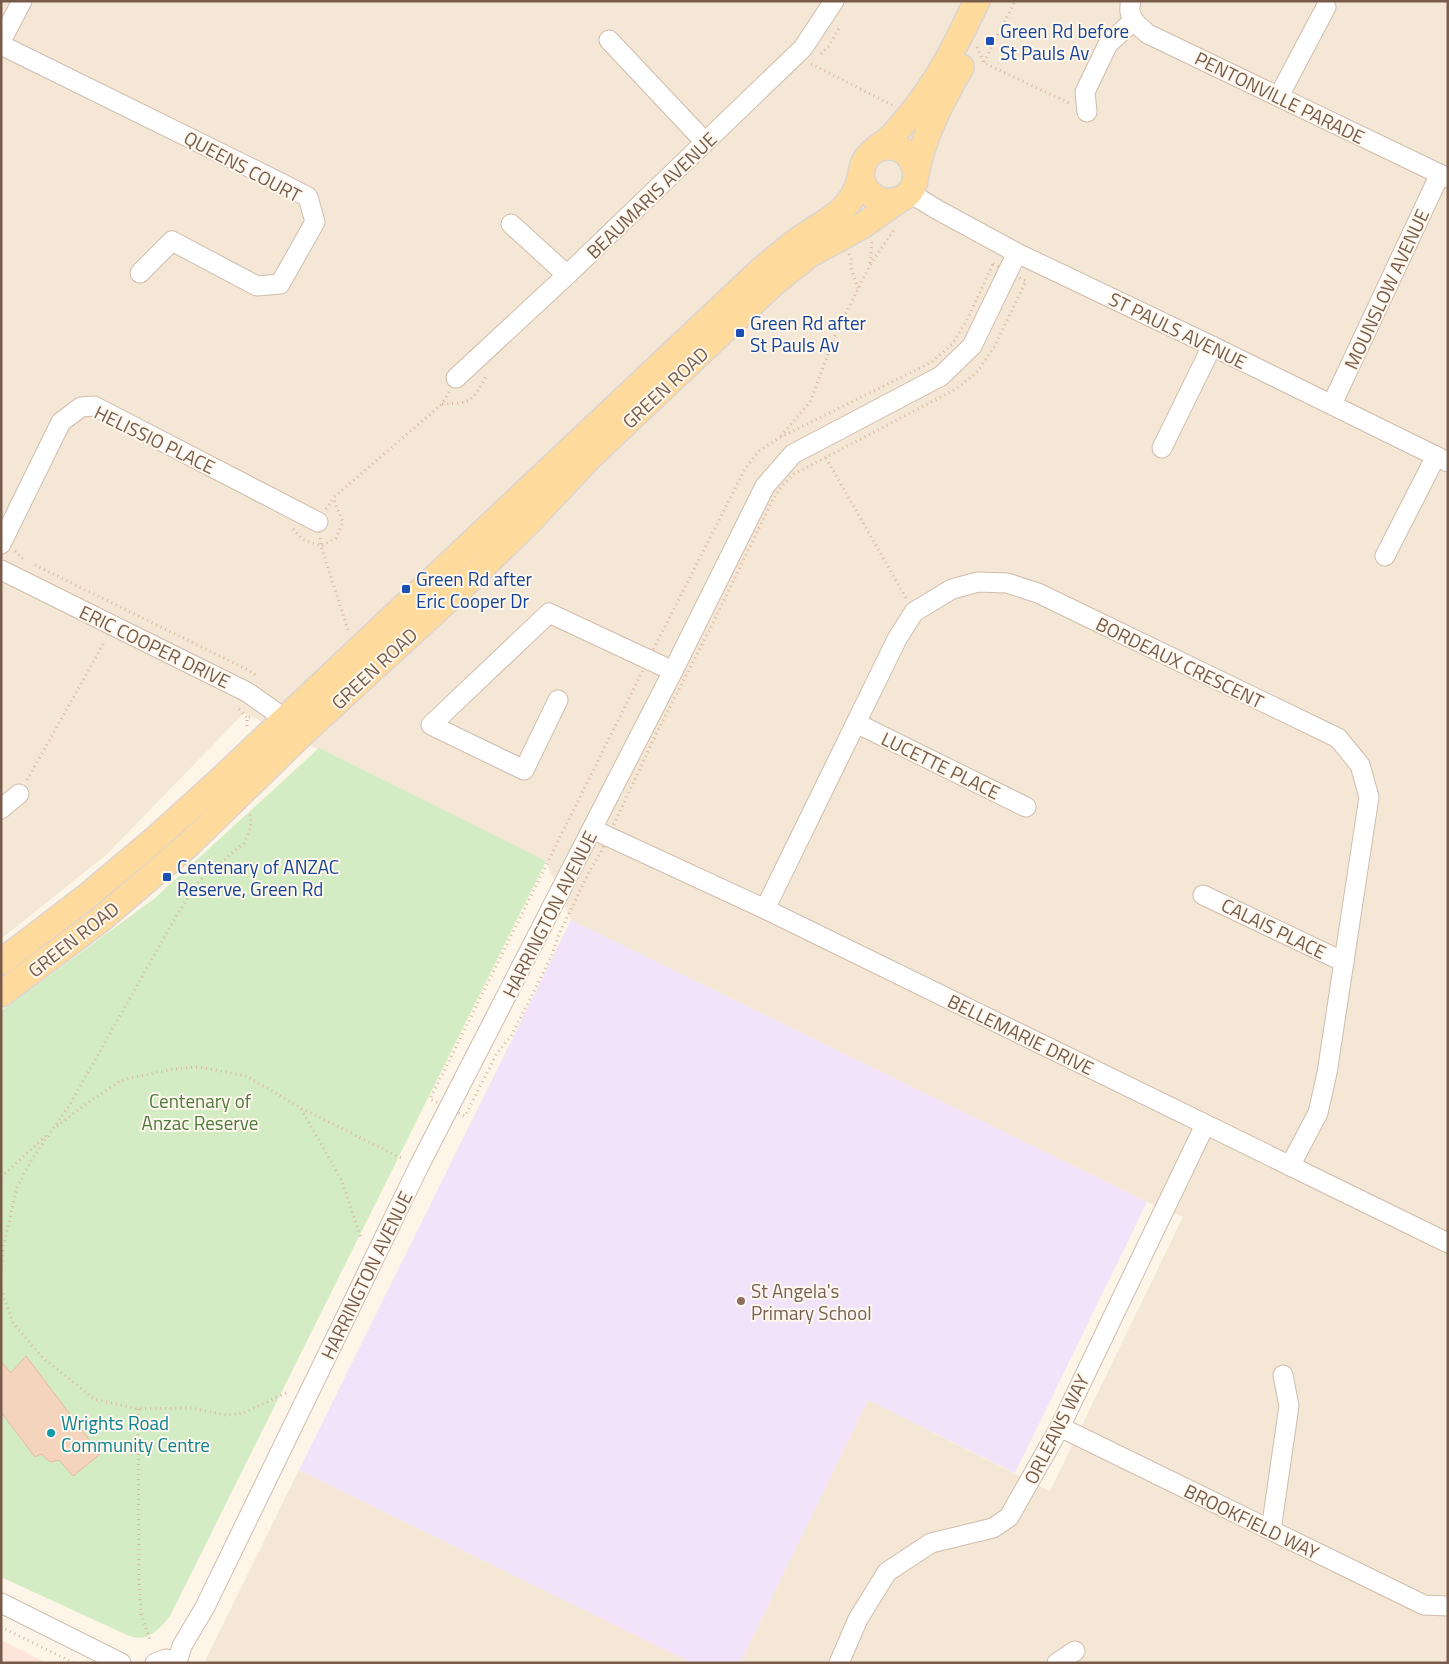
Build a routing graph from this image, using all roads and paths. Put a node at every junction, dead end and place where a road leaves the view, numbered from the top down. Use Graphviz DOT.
graph roads {
  1 [pos="22,1"];
  2 [pos="834,1"];
  3 [pos="977,1"];
  4 [pos="996,1"];
  5 [pos="1016,1"];
  6 [pos="1131,1"];
  7 [pos="1326,7"];
  8 [pos="1132,22"];
  9 [pos="609,40"];
  10 [pos="1,43"];
  11 [pos="980,53"];
  12 [pos="795,56"];
  13 [pos="1279,96"];
  14 [pos="899,109"];
  15 [pos="1088,112"];
  16 [pos="705,142"];
  17 [pos="876,149"];
  18 [pos="861,174"];
  19 [pos="1444,176"];
  20 [pos="908,189"];
  21 [pos="511,224"];
  22 [pos="897,226"];
  23 [pos="872,237"];
  24 [pos="846,249"];
  25 [pos="1017,253"];
  26 [pos="870,265"];
  27 [pos="140,273"];
  28 [pos="567,275"];
  29 [pos="1026,281"];
  30 [pos="858,288"];
  31 [pos="1212,346"];
  32 [pos="456,378"];
  33 [pos="1332,404"];
  34 [pos="779,438"];
  35 [pos="1162,448"];
  36 [pos="826,458"];
  37 [pos="1442,459"];
  38 [pos="333,498"];
  39 [pos="318,522"];
  40 [pos="291,526"];
  41 [pos="321,546"];
  42 [pos="11,548"];
  43 [pos="1385,556"];
  44 [pos="1,570"];
  45 [pos="914,612"];
  46 [pos="349,634"];
  47 [pos="105,641"];
  48 [pos="673,671"];
  49 [pos="263,681"];
  50 [pos="558,700"];
  51 [pos="856,724"];
  52 [pos="294,726"];
  53 [pos="19,794"];
  54 [pos="252,807"];
  55 [pos="1026,807"];
  56 [pos="1,809"];
  57 [pos="617,820"];
  58 [pos="592,829"];
  59 [pos="601,852"];
  60 [pos="1204,895"];
  61 [pos="765,909"];
  62 [pos="1,962"];
  63 [pos="1344,962"];
  64 [pos="1,994"];
  65 [pos="301,1108"];
  66 [pos="465,1116"];
  67 [pos="1206,1125"];
  68 [pos="54,1129"];
  69 [pos="401,1158"];
  70 [pos="1290,1166"];
  71 [pos="1,1177"];
  72 [pos="360,1238"];
  73 [pos="1448,1243"];
  74 [pos="1,1270"];
  75 [pos="1,1289"];
  76 [pos="1282,1375"];
  77 [pos="288,1392"];
  78 [pos="138,1409"];
  79 [pos="1060,1427"];
  80 [pos="1271,1530"];
  81 [pos="1,1603"];
  82 [pos="1448,1606"];
  83 [pos="1,1626"];
  84 [pos="150,1640"];
  85 [pos="1075,1651"];
  86 [pos="177,1662"];
  87 [pos="74,1663"];
  88 [pos="121,1663"];
  89 [pos="156,1663"];
  90 [pos="839,1663"];
  91 [pos="1058,1663"];
  1 -- 10 [label="street"];
  2 -- 12 [label="street, BEAUMARIS AVENUE"];
  3 -- 17 [label="main road"];
  4 -- 11 [label="main road"];
  5 -- 11 [label="path"];
  6 -- 8 [label="street"];
  7 -- 13 [label="street"];
  8 -- 13 [label="street, PENTONVILLE PARADE"];
  8 -- 15 [label="street"];
  9 -- 16 [label="street"];
  10 -- 27 [label="street, QUEENS COURT"];
  11 -- 15 [label="path"];
  11 -- 20 [label="main road"];
  12 -- 14 [label="path"];
  12 -- 16 [label="street, BEAUMARIS AVENUE"];
  13 -- 19 [label="street, PENTONVILLE PARADE"];
  16 -- 28 [label="street, BEAUMARIS AVENUE"];
  17 -- 18 [label="main road"];
  17 -- 20 [label="main road"];
  18 -- 20 [label="main road"];
  18 -- 52 [label="main road, GREEN ROAD"];
  19 -- 33 [label="street, MOUNSLOW AVENUE"];
  20 -- 25 [label="street, ST PAULS AVENUE"];
  20 -- 52 [label="main road, GREEN ROAD"];
  21 -- 28 [label="street"];
  22 -- 26 [label="path"];
  23 -- 26 [label="path"];
  24 -- 30 [label="path"];
  25 -- 31 [label="street, ST PAULS AVENUE"];
  25 -- 48 [label="street, HARRINGTON AVENUE"];
  26 -- 30 [label="path"];
  28 -- 32 [label="street, BEAUMARIS AVENUE"];
  29 -- 36 [label="path"];
  30 -- 34 [label="path"];
  31 -- 33 [label="street, ST PAULS AVENUE"];
  31 -- 35 [label="street"];
  32 -- 38 [label="path"];
  33 -- 37 [label="street, ST PAULS AVENUE"];
  36 -- 45 [label="path"];
  36 -- 57 [label="path"];
  37 -- 43 [label="street"];
  38 -- 39 [label="path"];
  38 -- 41 [label="path"];
  39 -- 41 [label="path"];
  39 -- 42 [label="street, HELISSIO PLACE"];
  40 -- 41 [label="path"];
  41 -- 46 [label="path"];
  42 -- 49 [label="path"];
  44 -- 52 [label="street, ERIC COOPER DRIVE"];
  45 -- 51 [label="street, BORDEAUX CRESCENT"];
  45 -- 63 [label="street, BORDEAUX CRESCENT"];
  47 -- 53 [label="path"];
  48 -- 50 [label="street"];
  48 -- 58 [label="street, HARRINGTON AVENUE"];
  51 -- 55 [label="street, LUCETTE PLACE"];
  51 -- 61 [label="street, BORDEAUX CRESCENT"];
  52 -- 62 [label="main road, GREEN ROAD"];
  52 -- 64 [label="main road, GREEN ROAD"];
  53 -- 56 [label="street"];
  54 -- 68 [label="path"];
  58 -- 61 [label="street, BELLEMARIE DRIVE"];
  58 -- 86 [label="street, HARRINGTON AVENUE"];
  59 -- 66 [label="path"];
  60 -- 63 [label="street, CALAIS PLACE"];
  61 -- 67 [label="street, BELLEMARIE DRIVE"];
  63 -- 70 [label="street, BORDEAUX CRESCENT"];
  65 -- 68 [label="path"];
  65 -- 69 [label="path"];
  65 -- 72 [label="path"];
  67 -- 70 [label="street, BELLEMARIE DRIVE"];
  67 -- 79 [label="street, ORLEANS WAY"];
  68 -- 71 [label="path"];
  68 -- 74 [label="path"];
  70 -- 73 [label="street, BELLEMARIE DRIVE"];
  75 -- 78 [label="path"];
  76 -- 80 [label="street"];
  77 -- 78 [label="path"];
  78 -- 84 [label="path"];
  79 -- 80 [label="street, BROOKFIELD WAY"];
  79 -- 90 [label="street, ORLEANS WAY"];
  80 -- 82 [label="street, BROOKFIELD WAY"];
  81 -- 88 [label="street"];
  83 -- 87 [label="path"];
  85 -- 91 [label="street"];
  86 -- 89 [label="street"];
}
